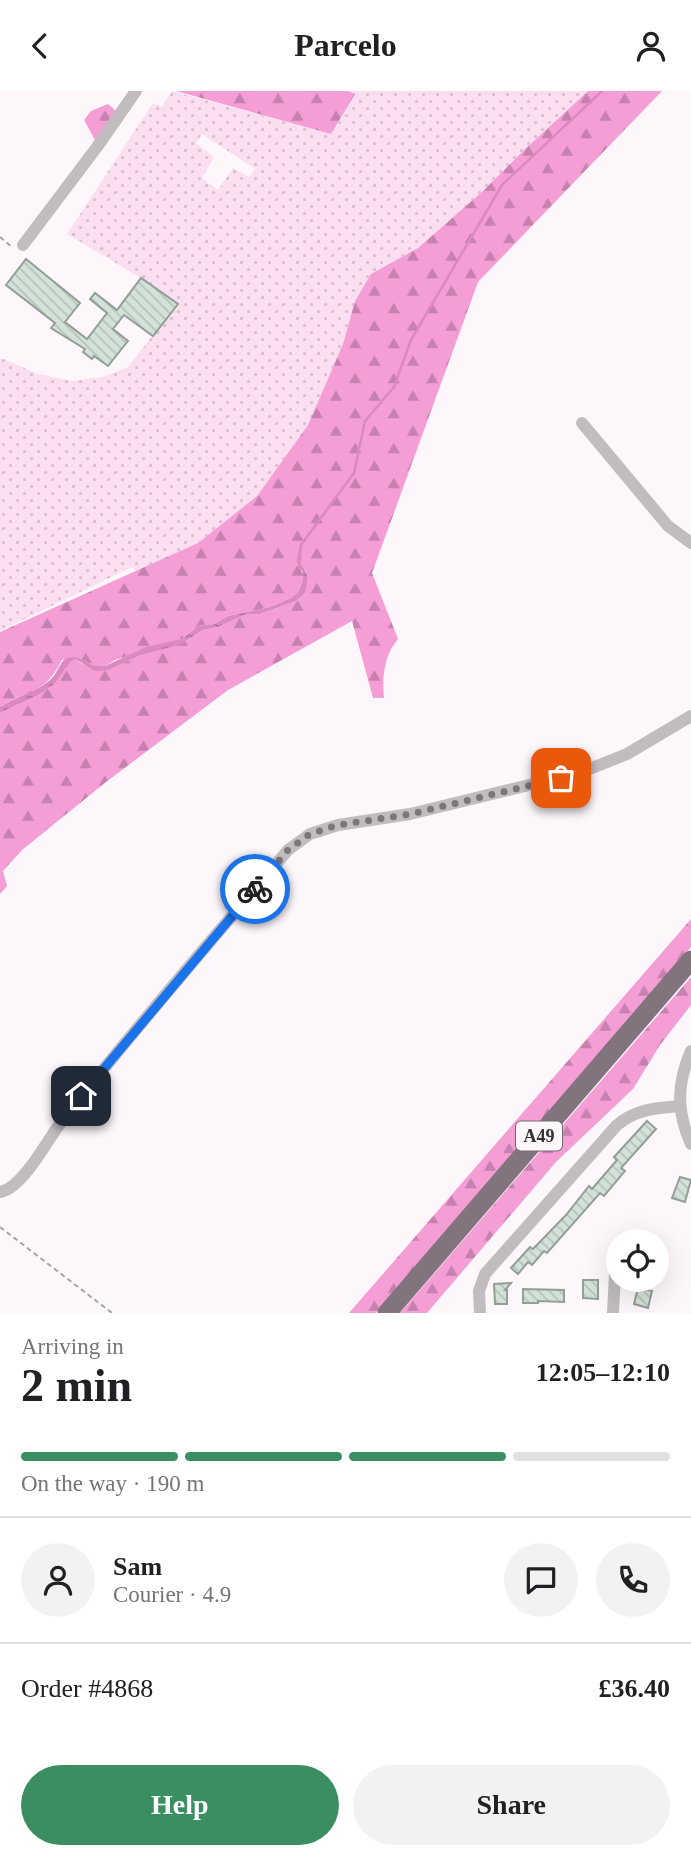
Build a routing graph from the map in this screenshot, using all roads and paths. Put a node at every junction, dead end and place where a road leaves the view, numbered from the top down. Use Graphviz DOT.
graph roads {
  1 [pos="136,91"];
  2 [pos="0,237"];
  3 [pos="21,248"];
  4 [pos="582,423"];
  5 [pos="691,543"];
  6 [pos="691,716"];
  7 [pos="691,960"];
  8 [pos="691,1051"];
  9 [pos="680,1106"];
  10 [pos="691,1144"];
  11 [pos="0,1192"];
  12 [pos="0,1227"];
  13 [pos="619,1292"];
  14 [pos="111,1313"];
  15 [pos="387,1313"];
  16 [pos="480,1313"];
  17 [pos="613,1313"];
  1 -- 3 [label="street"];
  2 -- 3 [label="path"];
  4 -- 5 [label="street"];
  6 -- 11 [label="street"];
  7 -- 15 [label="highway, A49"];
  8 -- 9 [label="street"];
  9 -- 10 [label="street"];
  9 -- 16 [label="street"];
  12 -- 14 [label="path"];
  13 -- 17 [label="street"];
}
